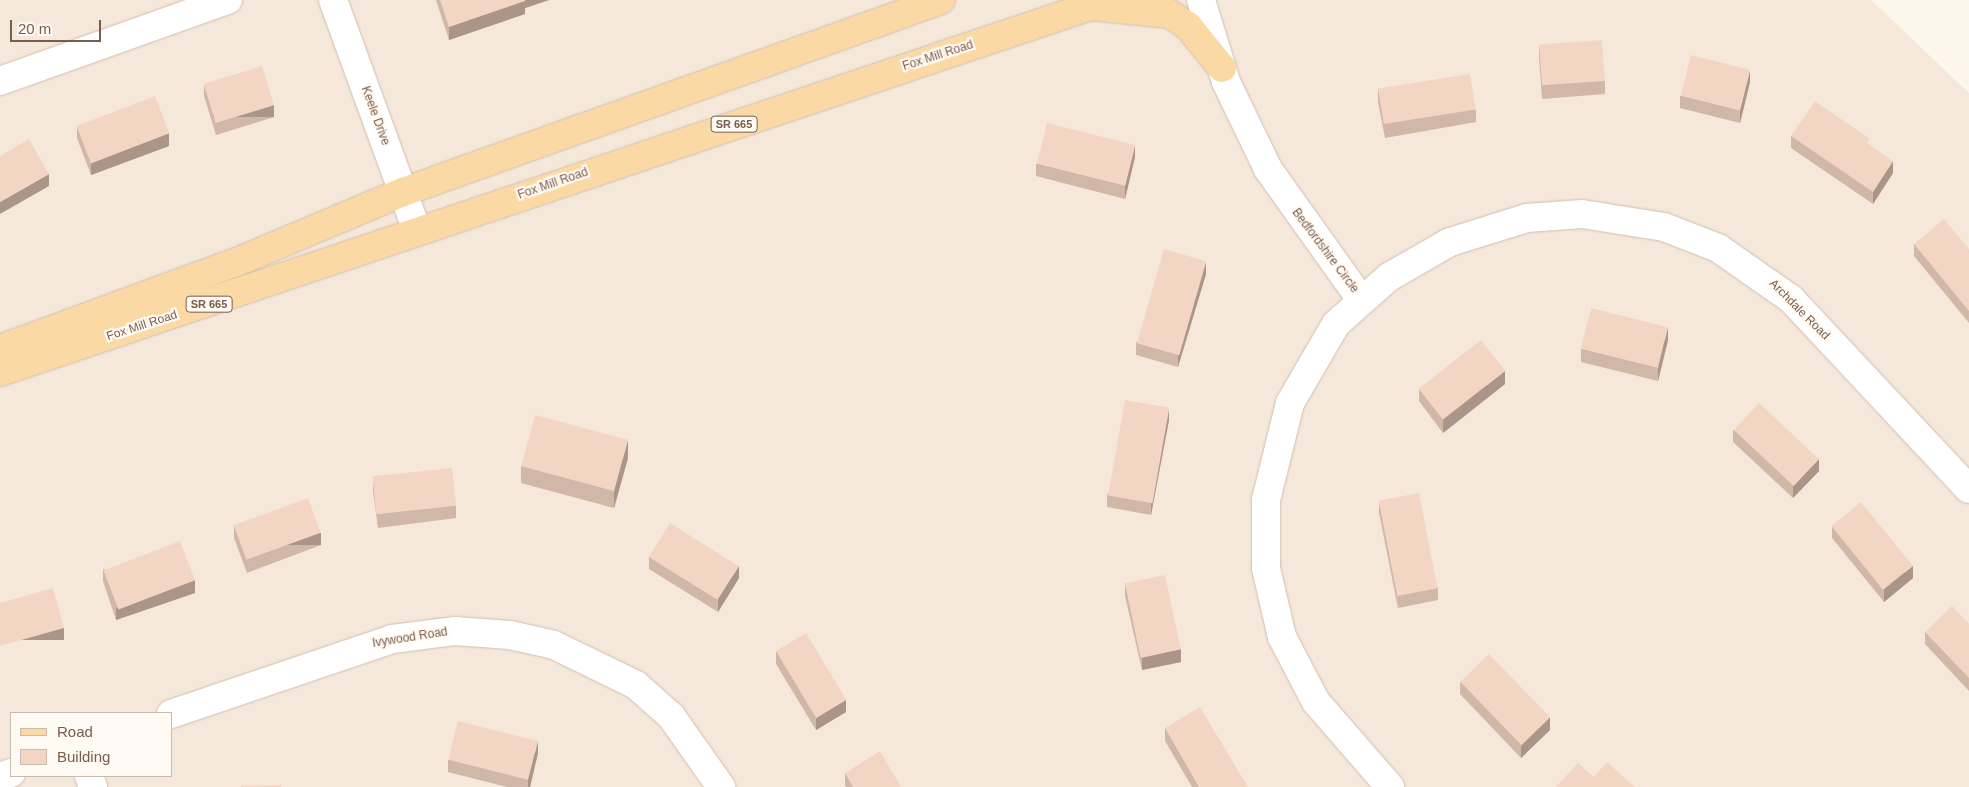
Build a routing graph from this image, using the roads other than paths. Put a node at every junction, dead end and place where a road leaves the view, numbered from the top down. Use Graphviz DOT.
graph roads {
  1 [pos="228,0"];
  2 [pos="333,0"];
  3 [pos="940,0"];
  4 [pos="1201,0"];
  5 [pos="1100,3"];
  6 [pos="1222,68"];
  7 [pos="0,81"];
  8 [pos="403,192"];
  9 [pos="417,231"];
  10 [pos="1360,298"];
  11 [pos="0,349"];
  12 [pos="0,372"];
  13 [pos="1969,489"];
  14 [pos="172,714"];
  15 [pos="721,787"];
  16 [pos="1390,787"];
  1 -- 7 [label="street"];
  2 -- 8 [label="street, Keele Drive"];
  3 -- 8 [label="main road, SR 665"];
  4 -- 6 [label="street, Bedfordshire Circle"];
  5 -- 6 [label="main road"];
  5 -- 9 [label="main road, Fox Mill Road / SR 665"];
  6 -- 10 [label="street, Bedfordshire Circle"];
  8 -- 9 [label="street, Keele Drive"];
  8 -- 11 [label="main road, SR 665"];
  9 -- 12 [label="main road, Fox Mill Road / SR 665"];
  10 -- 13 [label="street, Archdale Road"];
  10 -- 16 [label="street, Bedfordshire Circle"];
  14 -- 15 [label="street, Ivywood Road"];
}
